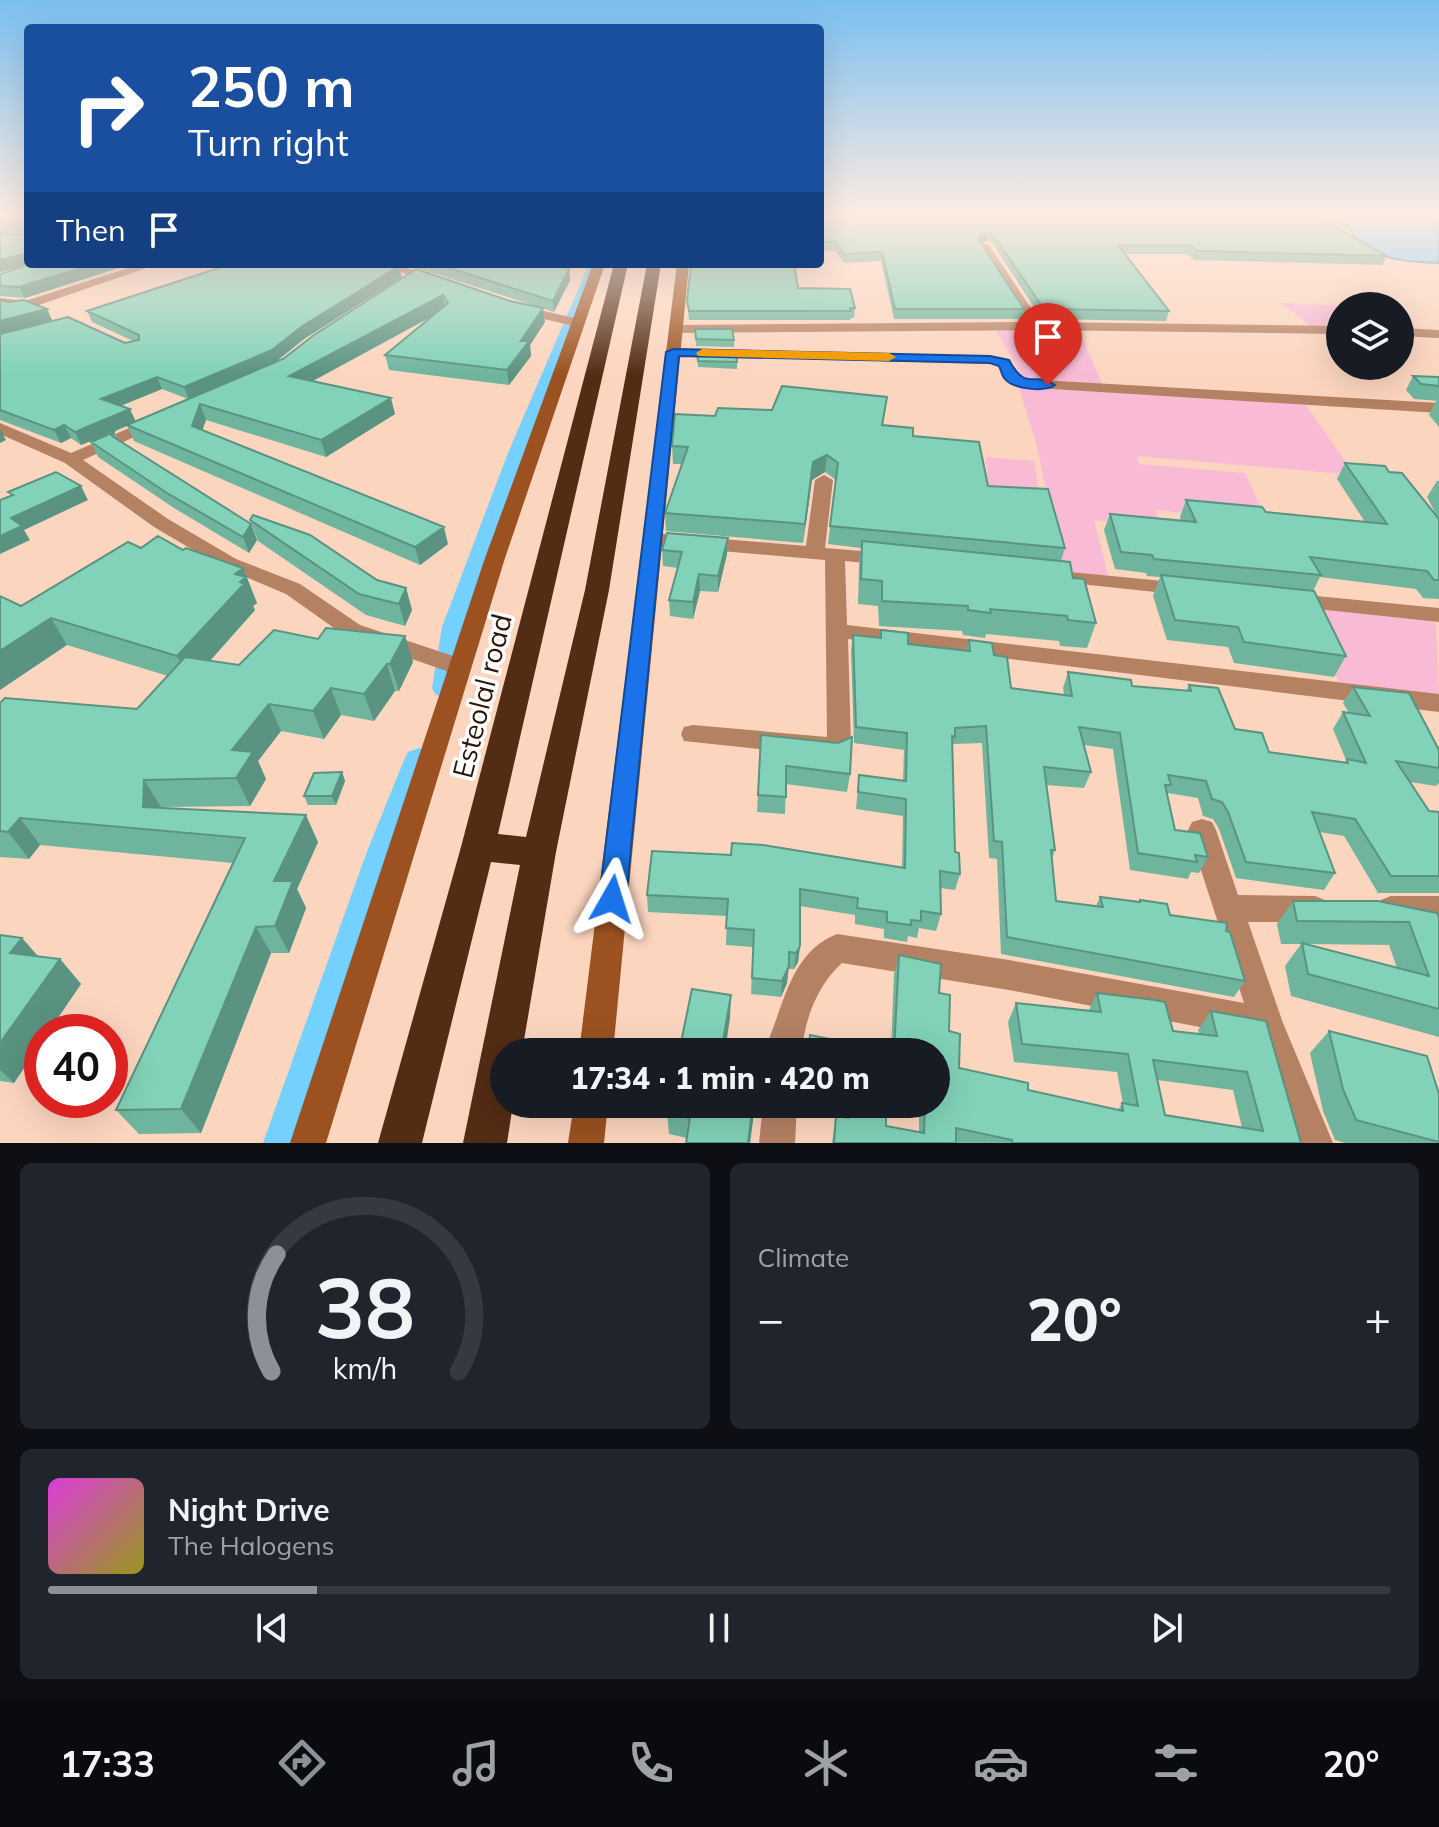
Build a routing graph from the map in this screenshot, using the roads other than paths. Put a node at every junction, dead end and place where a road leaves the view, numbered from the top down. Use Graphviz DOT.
graph roads {
  1 [pos="139,268"];
  2 [pos="393,268"];
  3 [pos="597,268"];
  4 [pos="620,268"];
  5 [pos="653,268"];
  6 [pos="682,268"];
  7 [pos="999,268"];
  8 [pos="446,284"];
  9 [pos="0,302"];
  10 [pos="503,304"];
  11 [pos="571,322"];
  12 [pos="1036,326"];
  13 [pos="675,329"];
  14 [pos="1326,330"];
  15 [pos="1414,333"];
  16 [pos="1438,334"];
  17 [pos="673,352"];
  18 [pos="1439,408"];
  19 [pos="174,414"];
  20 [pos="0,428"];
  21 [pos="75,466"];
  22 [pos="824,480"];
  23 [pos="652,539"];
  24 [pos="825,553"];
  25 [pos="913,562"];
  26 [pos="1022,573"];
  27 [pos="1209,592"];
  28 [pos="1271,598"];
  29 [pos="1439,615"];
  30 [pos="839,631"];
  31 [pos="460,667"];
  32 [pos="1439,703"];
  33 [pos="693,734"];
  34 [pos="1202,830"];
  35 [pos="478,847"];
  36 [pos="539,852"];
  37 [pos="1229,908"];
  38 [pos="1439,909"];
  39 [pos="1267,1024"];
  40 [pos="598,1038"];
  41 [pos="786,1038"];
  42 [pos="589,1118"];
  43 [pos="779,1118"];
  44 [pos="308,1143"];
  45 [pos="400,1143"];
  46 [pos="485,1143"];
  47 [pos="586,1143"];
  48 [pos="777,1143"];
  49 [pos="1315,1143"];
  1 -- 9 [label="street"];
  2 -- 8 [label="street"];
  3 -- 11 [label="street"];
  4 -- 35 [label="highway, Esteolal road"];
  5 -- 36 [label="highway"];
  6 -- 13 [label="street"];
  7 -- 12 [label="street"];
  10 -- 11 [label="street"];
  11 -- 31 [label="street"];
  12 -- 13 [label="street"];
  12 -- 14 [label="street"];
  13 -- 17 [label="street"];
  15 -- 16 [label="street"];
  17 -- 18 [label="street"];
  17 -- 23 [label="street"];
  19 -- 21 [label="street"];
  20 -- 21 [label="street"];
  21 -- 31 [label="street"];
  22 -- 24 [label="street"];
  23 -- 24 [label="street"];
  23 -- 40 [label="street"];
  24 -- 25 [label="street"];
  24 -- 30 [label="street"];
  26 -- 27 [label="street"];
  28 -- 29 [label="street"];
  30 -- 32 [label="street"];
  30 -- 33 [label="street"];
  31 -- 44 [label="street"];
  34 -- 37 [label="street"];
  35 -- 36 [label="highway"];
  35 -- 45 [label="highway, Esteolal road"];
  36 -- 46 [label="highway"];
  37 -- 38 [label="street"];
  37 -- 39 [label="street"];
  39 -- 41 [label="street"];
  39 -- 49 [label="street"];
  42 -- 47 [label="street"];
  43 -- 48 [label="street"];
}
